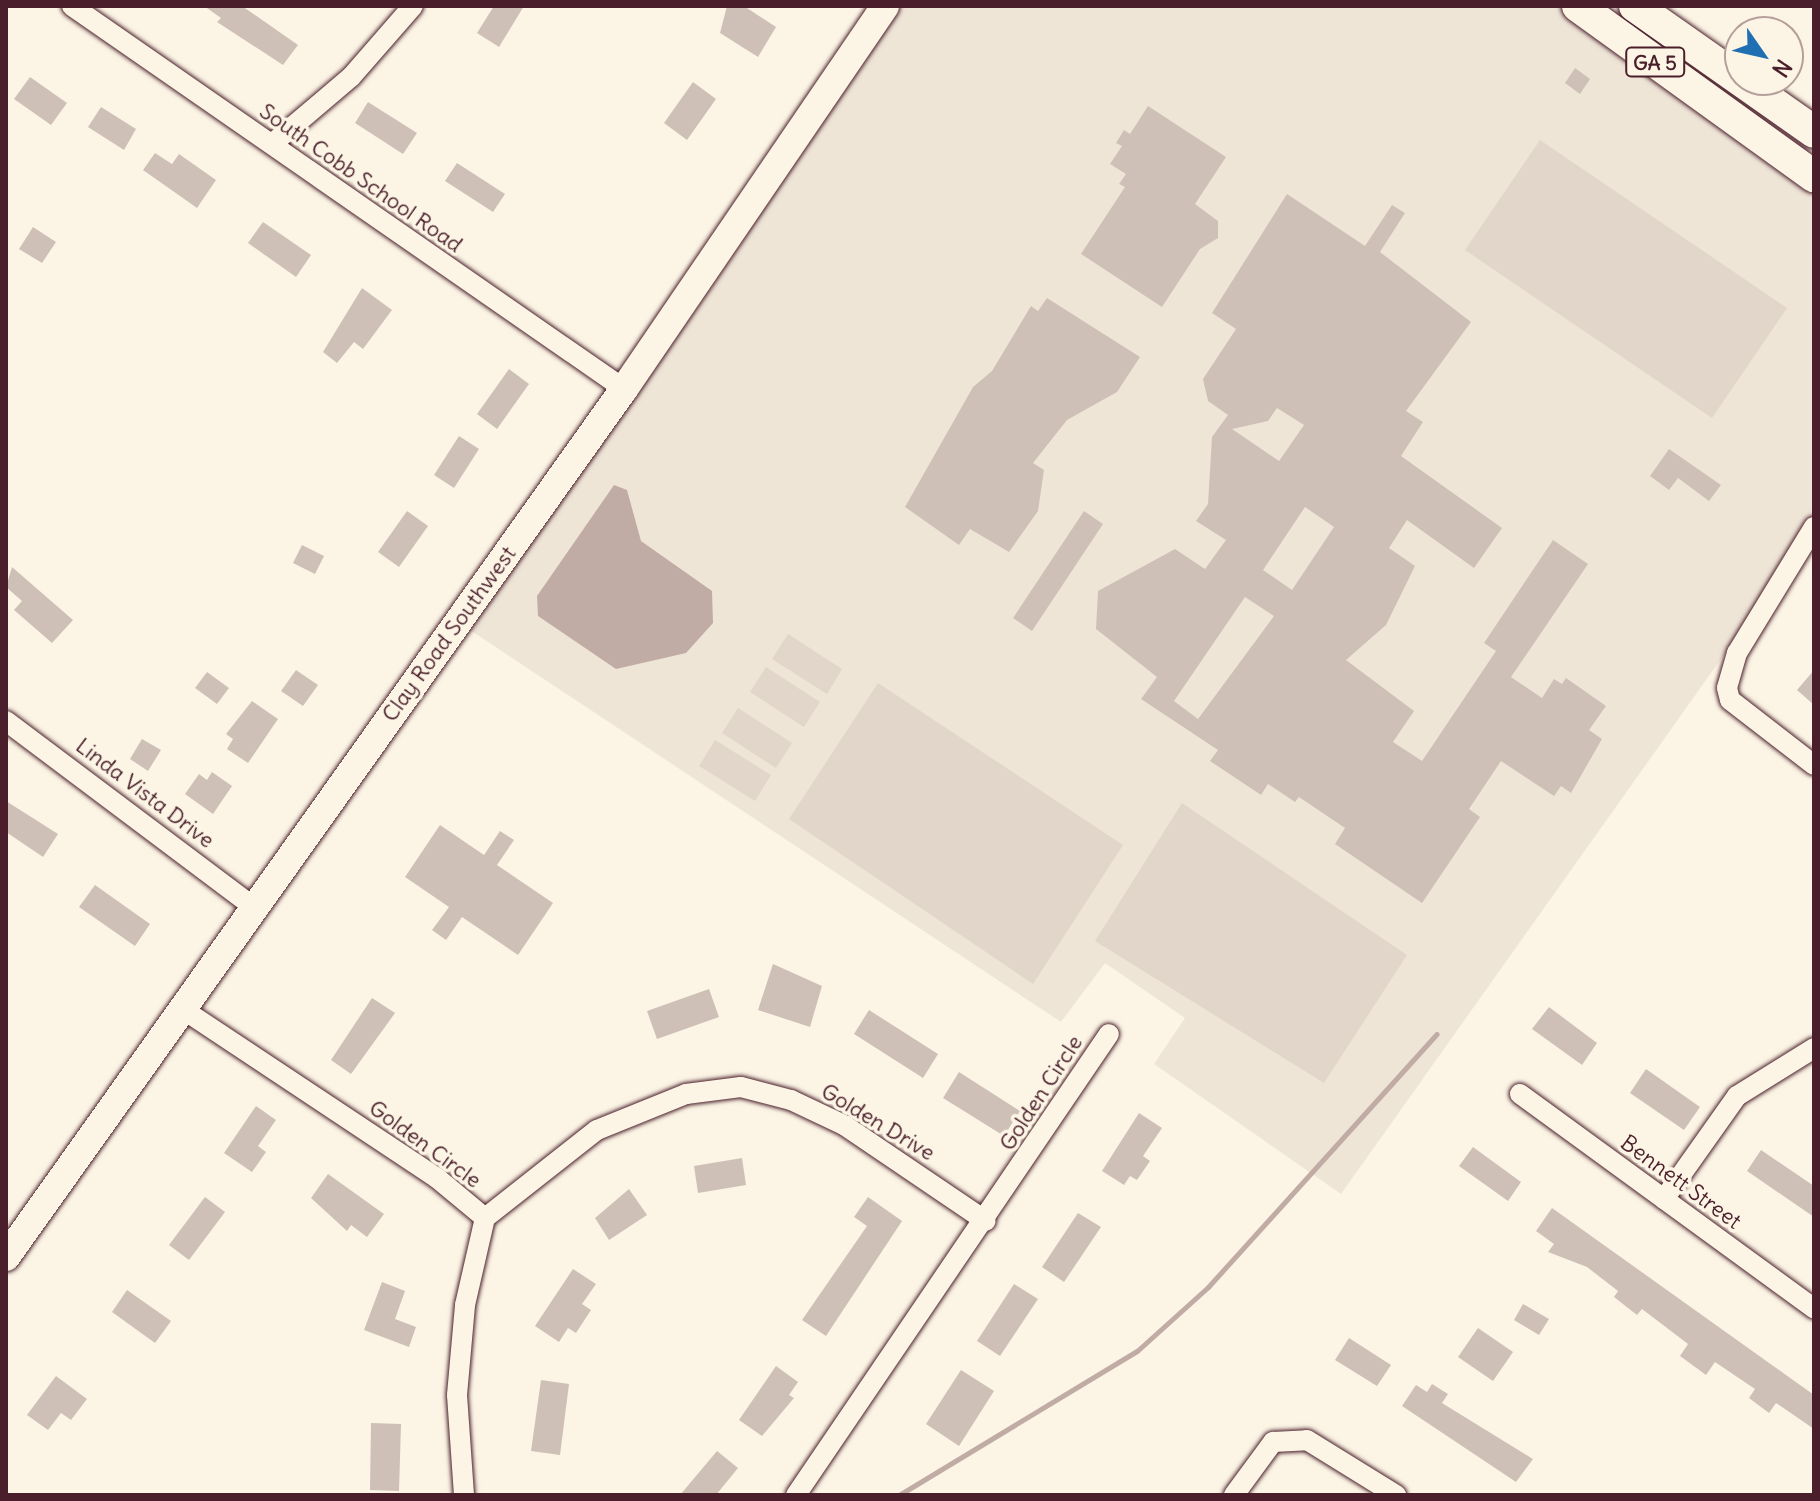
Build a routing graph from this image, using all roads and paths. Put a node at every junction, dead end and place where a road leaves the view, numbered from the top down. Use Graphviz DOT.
graph roads {
  1 [pos="72,6"];
  2 [pos="413,6"];
  3 [pos="885,6"];
  4 [pos="1578,6"];
  5 [pos="1646,9"];
  6 [pos="1814,132"];
  7 [pos="272,144"];
  8 [pos="1814,176"];
  9 [pos="624,389"];
  10 [pos="1814,527"];
  11 [pos="6,721"];
  12 [pos="1814,765"];
  13 [pos="254,907"];
  14 [pos="181,1008"];
  15 [pos="1109,1034"];
  16 [pos="1814,1048"];
  17 [pos="1520,1094"];
  18 [pos="1664,1199"];
  19 [pos="485,1218"];
  20 [pos="986,1221"];
  21 [pos="6,1257"];
  22 [pos="1814,1308"];
  23 [pos="464,1495"];
  24 [pos="796,1495"];
  25 [pos="1234,1495"];
  26 [pos="1396,1495"];
  1 -- 7 [label="street, South Cobb School Road"];
  2 -- 7 [label="street"];
  3 -- 9 [label="street, Clay Road Southwest"];
  4 -- 8 [label="main road, GA 5"];
  5 -- 6 [label="main road, GA 5"];
  7 -- 9 [label="street, South Cobb School Road"];
  9 -- 13 [label="street, Clay Road Southwest"];
  10 -- 12 [label="street"];
  11 -- 13 [label="street, Linda Vista Drive"];
  13 -- 14 [label="street, Clay Road Southwest"];
  14 -- 19 [label="street, Golden Circle"];
  14 -- 21 [label="street, Clay Road Southwest"];
  15 -- 20 [label="street, Golden Circle"];
  16 -- 18 [label="street"];
  17 -- 18 [label="street, Bennett Street"];
  18 -- 22 [label="street, Bennett Street"];
  19 -- 20 [label="street, Golden Drive"];
  19 -- 23 [label="street, Golden Circle"];
  20 -- 24 [label="street, Golden Circle"];
  25 -- 26 [label="street"];
}
